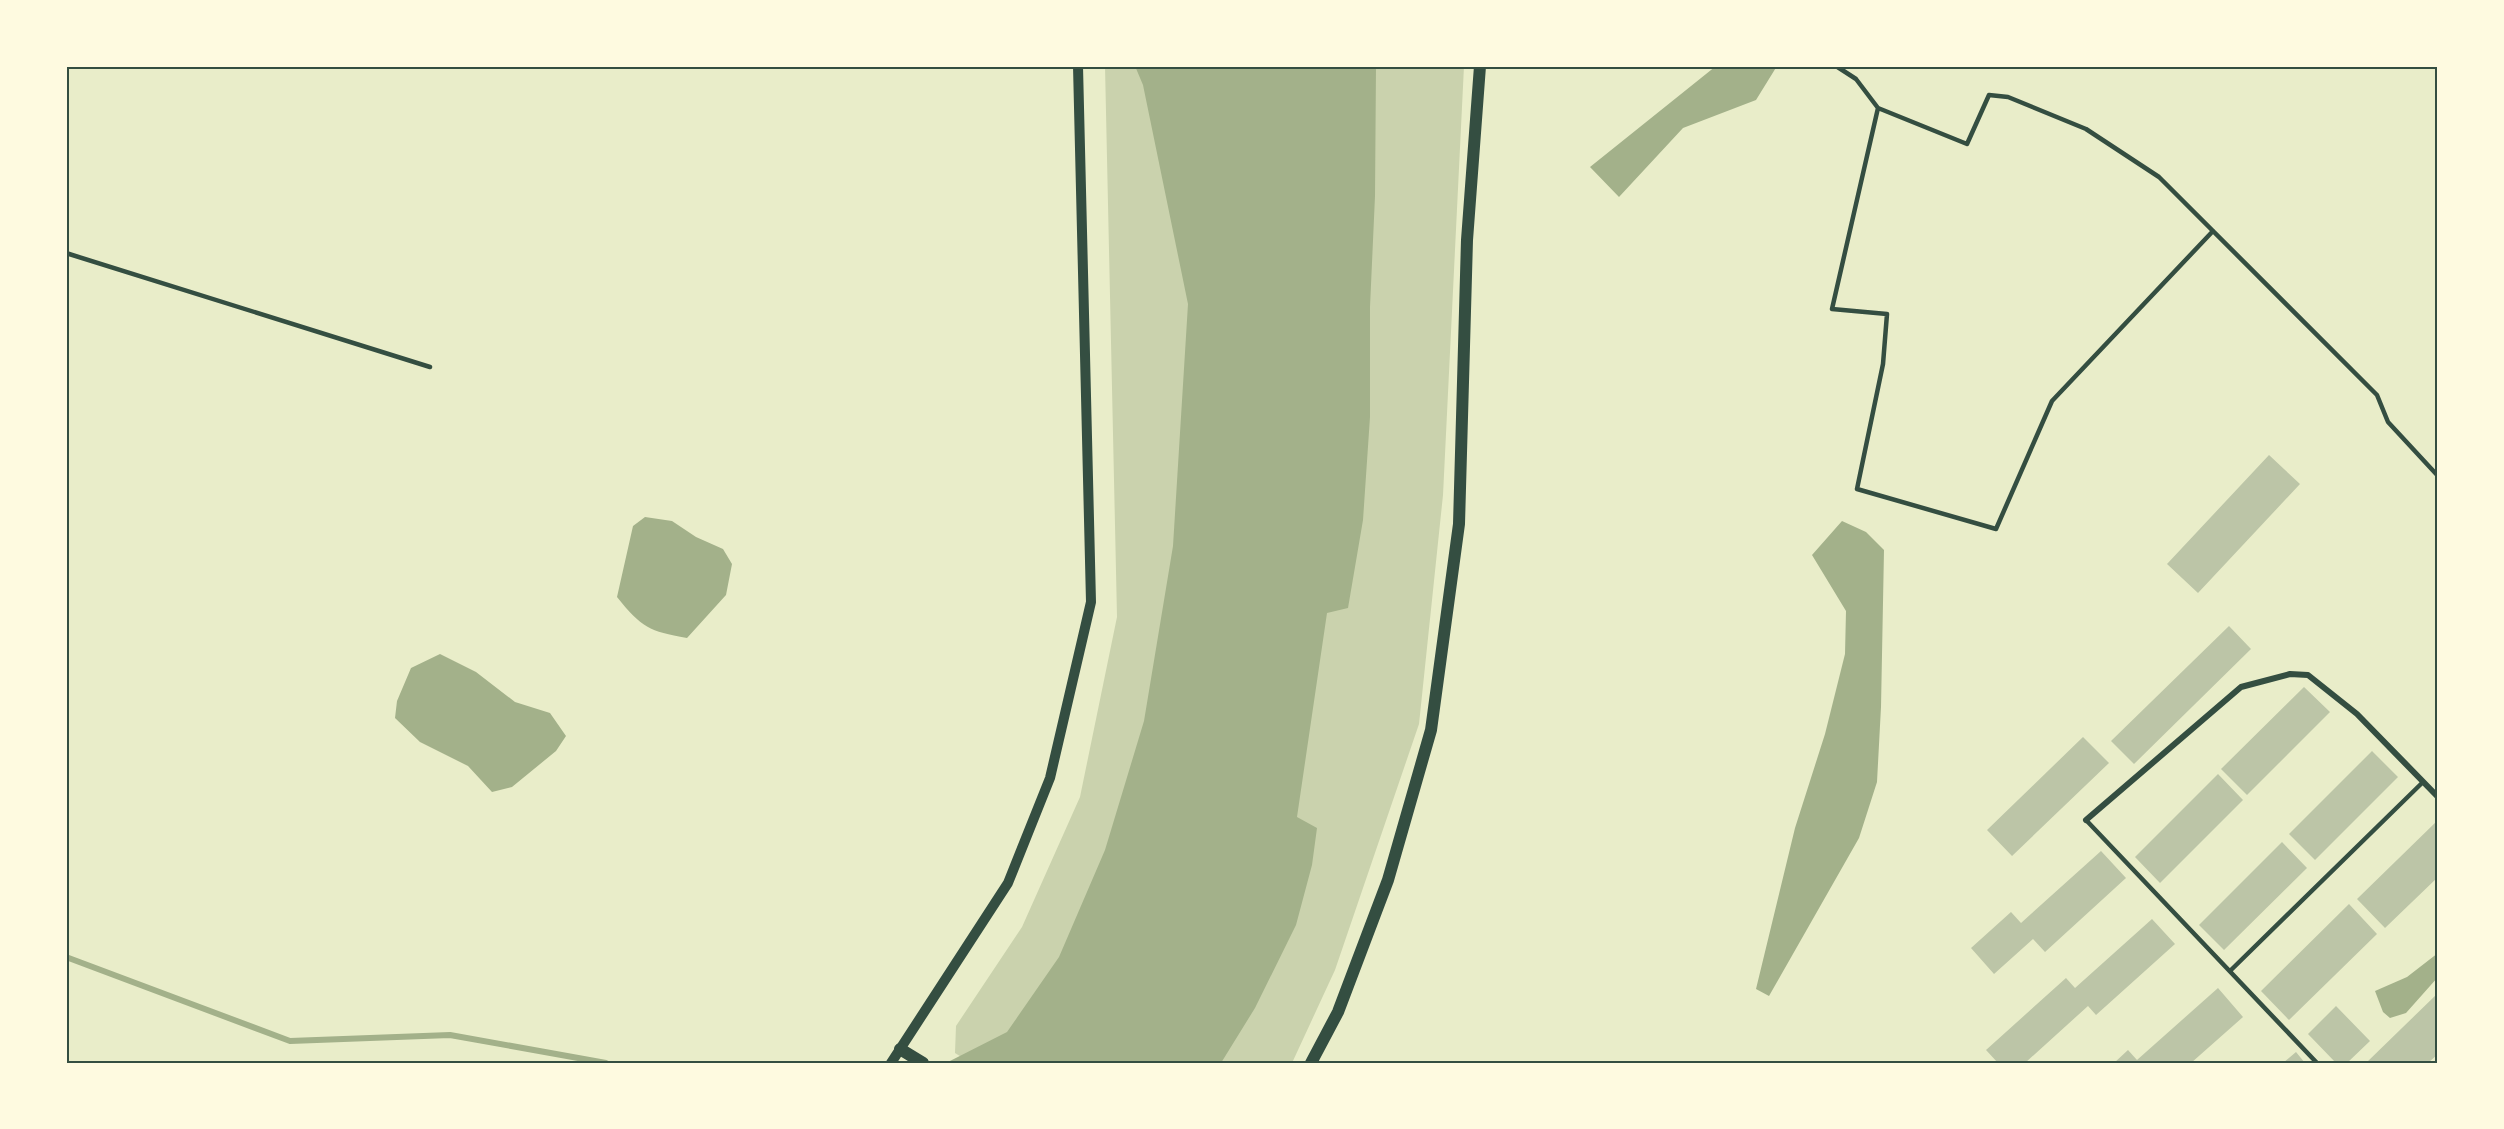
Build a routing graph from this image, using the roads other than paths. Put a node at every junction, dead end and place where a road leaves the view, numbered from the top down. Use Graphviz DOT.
graph roads {
  1 [pos="1077,66"];
  2 [pos="1480,66"];
  3 [pos="1836,66"];
  4 [pos="1878,108"];
  5 [pos="2213,231"];
  6 [pos="66,254"];
  7 [pos="430,367"];
  8 [pos="2438,476"];
  9 [pos="2423,782"];
  10 [pos="2438,797"];
  11 [pos="2086,820"];
  12 [pos="2230,971"];
  13 [pos="900,1049"];
  14 [pos="891,1063"];
  15 [pos="923,1063"];
  16 [pos="1311,1063"];
  17 [pos="2318,1063"];
  1 -- 13 [label="street"];
  2 -- 16 [label="main road"];
  3 -- 4 [label="lane"];
  4 -- 5 [label="lane"];
  4 -- 5 [label="lane"];
  5 -- 8 [label="lane"];
  6 -- 7 [label="lane"];
  9 -- 10 [label="street"];
  9 -- 11 [label="street"];
  9 -- 12 [label="lane"];
  11 -- 12 [label="lane"];
  12 -- 17 [label="lane"];
  13 -- 14 [label="street"];
  13 -- 15 [label="main road"];
}
